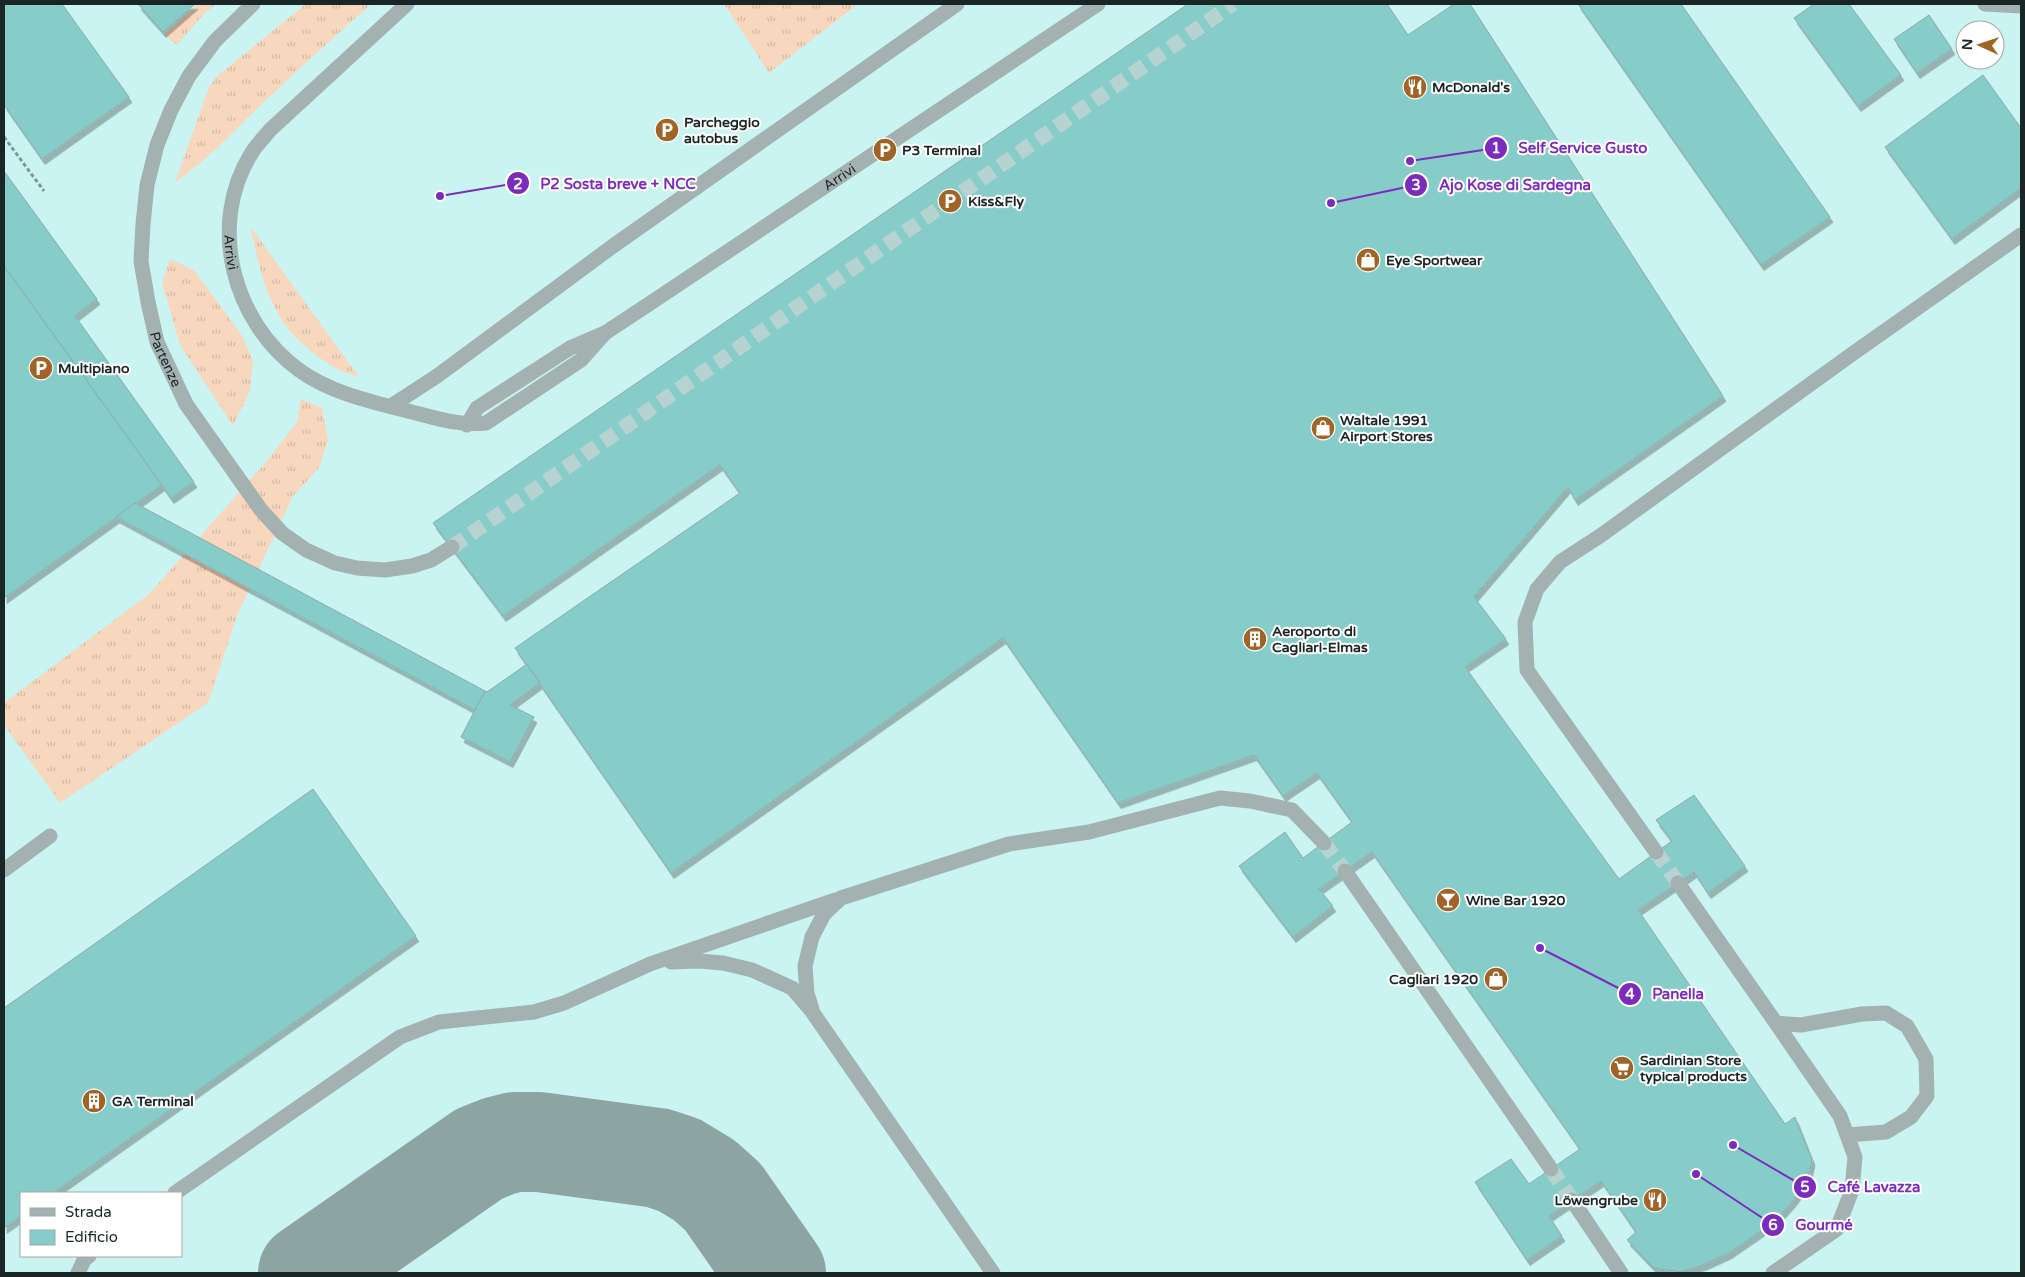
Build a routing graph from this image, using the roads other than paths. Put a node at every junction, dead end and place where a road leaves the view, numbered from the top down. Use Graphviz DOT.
graph roads {
  1 [pos="252,4"];
  2 [pos="407,4"];
  3 [pos="956,4"];
  4 [pos="1098,4"];
  5 [pos="1985,4"];
  6 [pos="2021,6"];
  7 [pos="2021,235"];
  8 [pos="391,406"];
  9 [pos="452,547"];
  10 [pos="50,836"];
  11 [pos="1324,843"];
  12 [pos="1656,852"];
  13 [pos="4,870"];
  14 [pos="1345,871"];
  15 [pos="1678,883"];
  16 [pos="841,898"];
  17 [pos="650,964"];
  18 [pos="813,1013"];
  19 [pos="1776,1023"];
  20 [pos="1847,1134"];
  21 [pos="1551,1169"];
  22 [pos="176,1192"];
  23 [pos="1572,1200"];
  24 [pos="87,1257"];
  25 [pos="78,1273"];
  26 [pos="994,1273"];
  27 [pos="1621,1273"];
  28 [pos="1773,1273"];
  1 -- 9 [label="lane, Partenze"];
  2 -- 8 [label="lane, Arrivi"];
  3 -- 8 [label="lane"];
  4 -- 8 [label="lane, Arrivi"];
  5 -- 6 [label="lane"];
  7 -- 12 [label="lane"];
  10 -- 13 [label="lane"];
  11 -- 16 [label="lane"];
  14 -- 21 [label="lane"];
  15 -- 19 [label="lane"];
  16 -- 17 [label="lane"];
  16 -- 18 [label="lane"];
  17 -- 18 [label="lane"];
  17 -- 22 [label="lane"];
  18 -- 26 [label="lane"];
  19 -- 20 [label="lane"];
  19 -- 20 [label="lane"];
  20 -- 28 [label="lane"];
  23 -- 27 [label="lane"];
  24 -- 25 [label="lane"];
}
